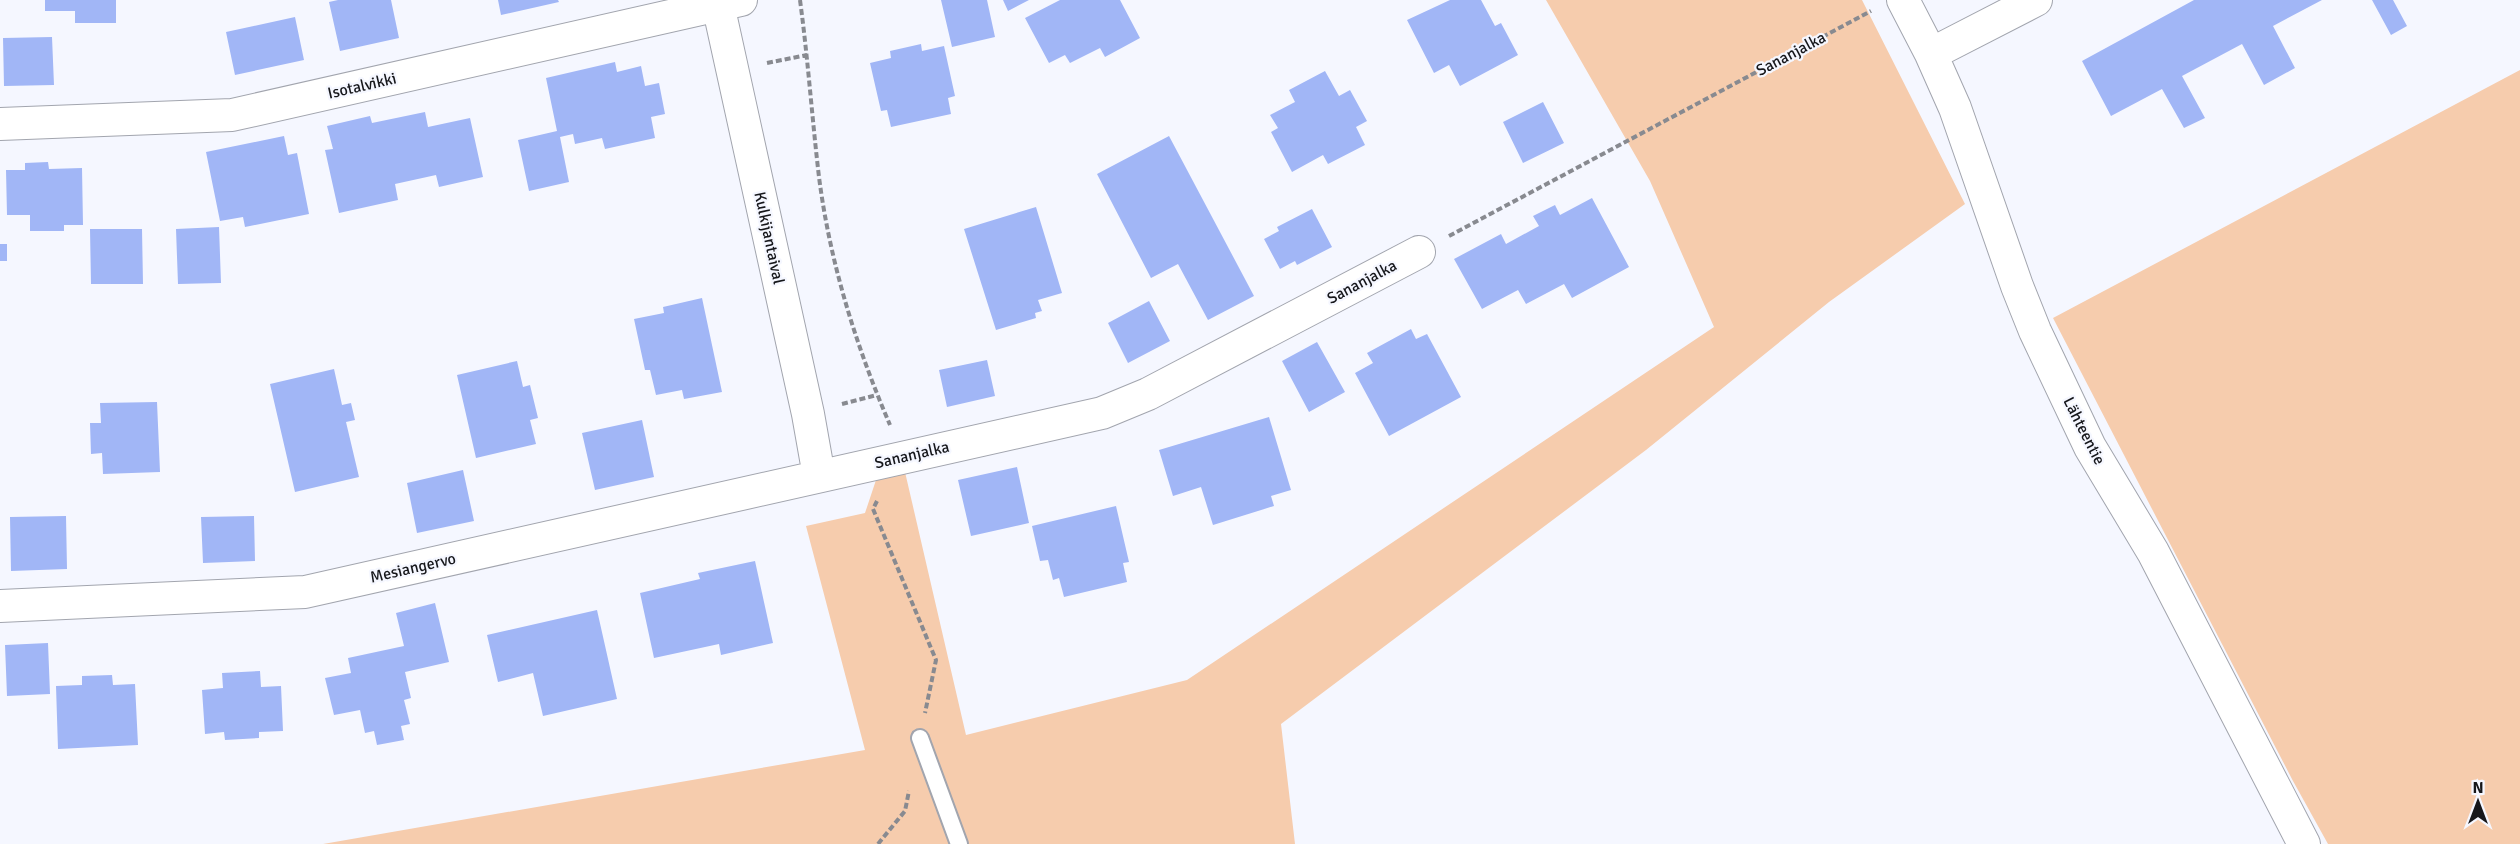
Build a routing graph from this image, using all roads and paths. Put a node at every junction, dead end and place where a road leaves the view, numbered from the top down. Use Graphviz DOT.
graph roads {
  1 [pos="800,0"];
  2 [pos="2036,0"];
  3 [pos="726,2"];
  4 [pos="1889,4"];
  5 [pos="1931,54"];
  6 [pos="0,124"];
  7 [pos="1419,252"];
  8 [pos="901,458"];
  9 [pos="819,476"];
  10 [pos="873,509"];
  11 [pos="0,606"];
  12 [pos="920,738"];
  13 [pos="878,844"];
  14 [pos="959,844"];
  15 [pos="2304,844"];
  1 -- 8 [label="path"];
  2 -- 5 [label="street"];
  3 -- 6 [label="street, Isotalvikki"];
  3 -- 9 [label="street, Kulkijantaival"];
  4 -- 5 [label="street, Lähteentie"];
  4 -- 7 [label="path, Sananjalka"];
  5 -- 15 [label="street, Lähteentie"];
  7 -- 8 [label="street, Sananjalka"];
  8 -- 9 [label="street, Sananjalka"];
  9 -- 11 [label="street, Mesiangervo"];
  10 -- 12 [label="path"];
  12 -- 13 [label="path"];
  12 -- 14 [label="lane"];
}
